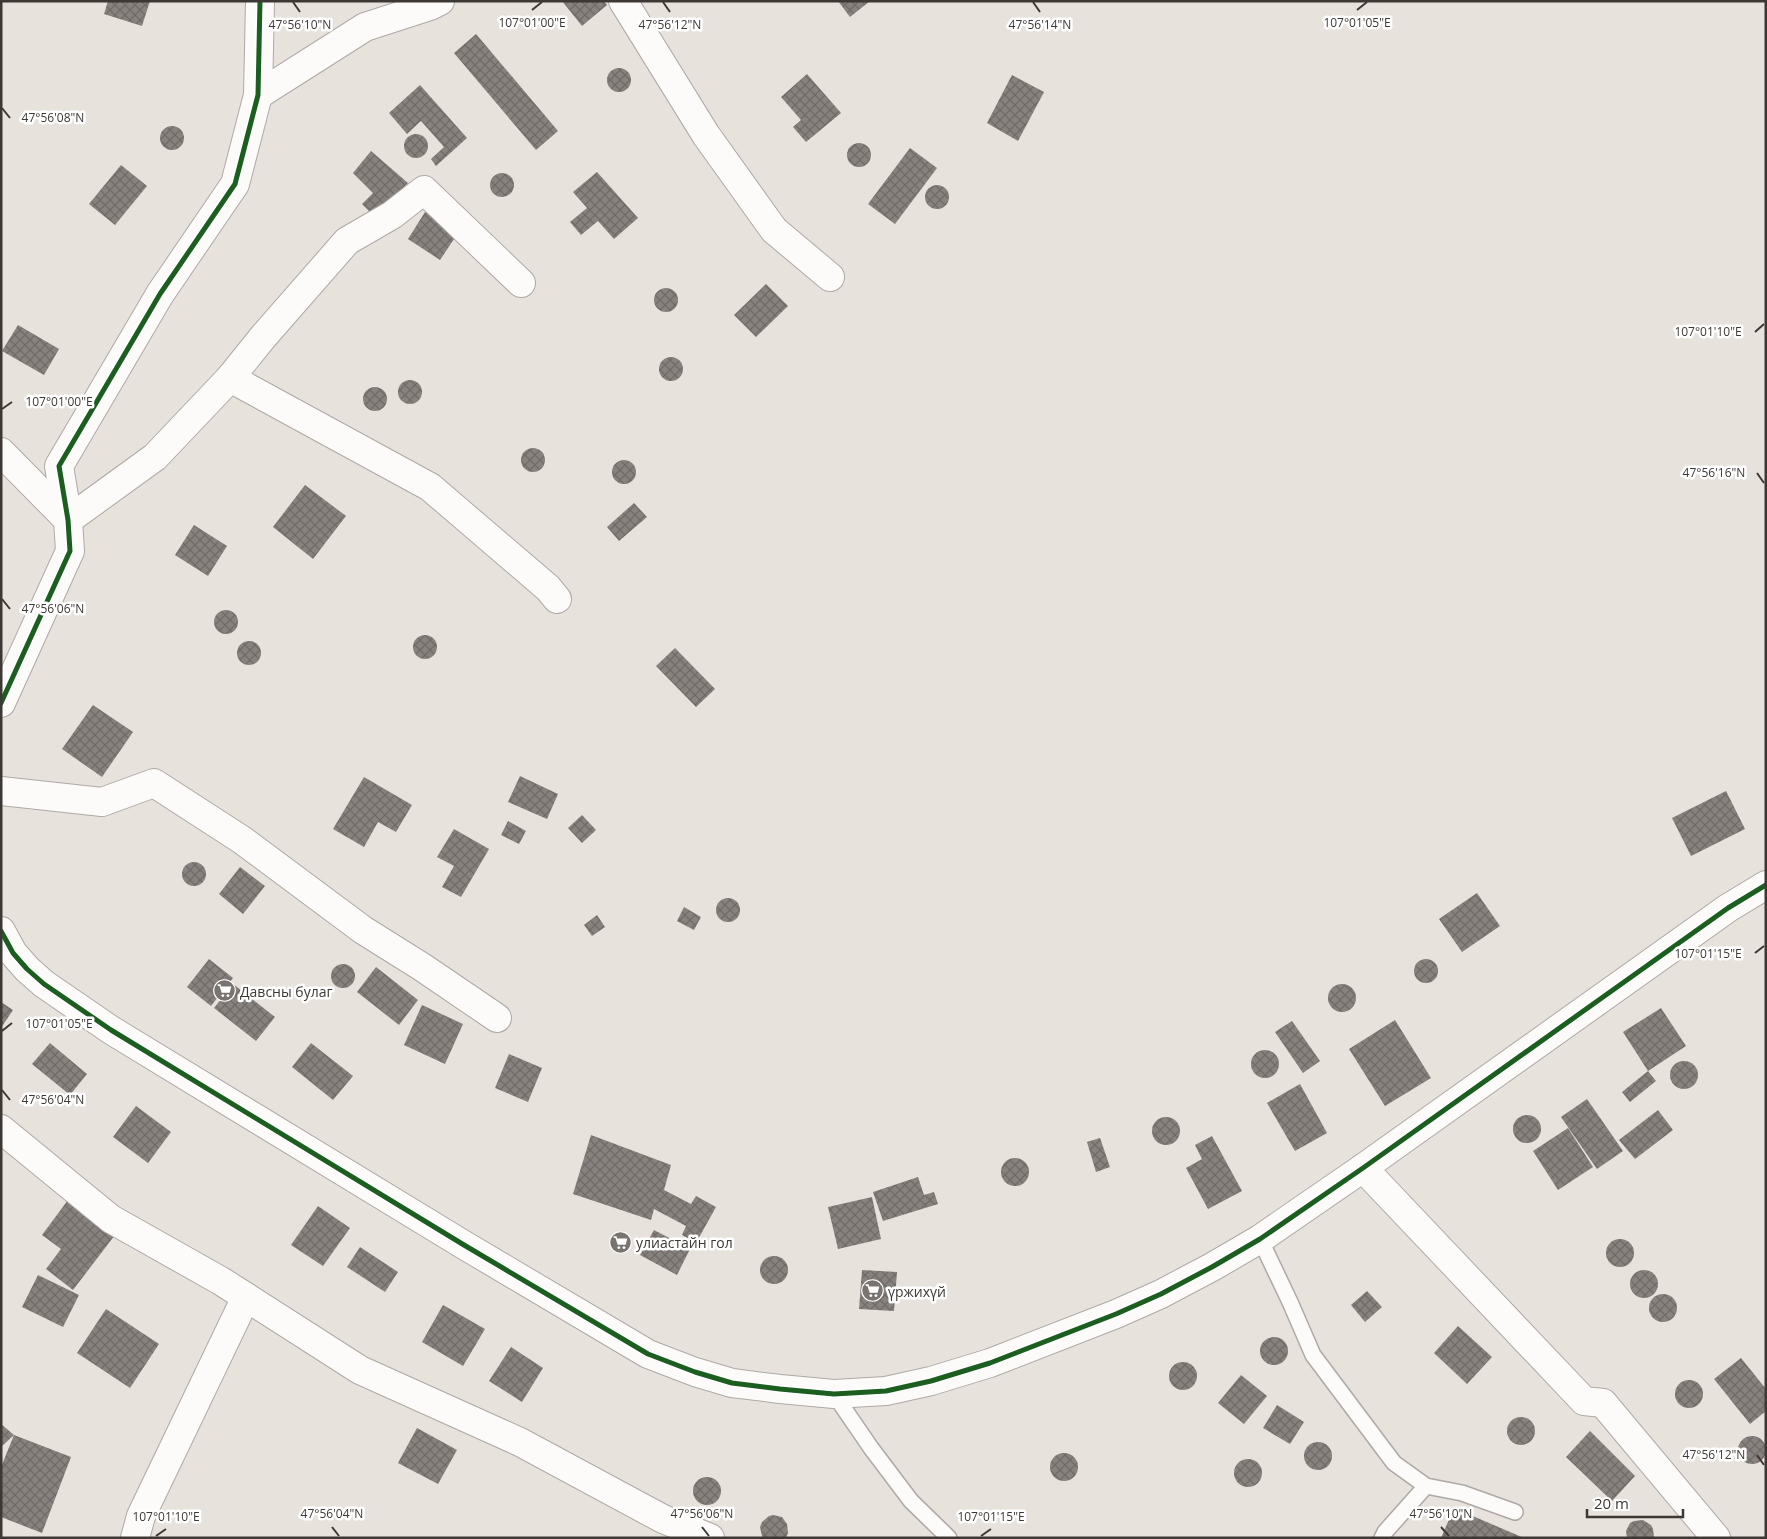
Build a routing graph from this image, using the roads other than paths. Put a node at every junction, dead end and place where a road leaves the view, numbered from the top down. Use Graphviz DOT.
graph roads {
  1 [pos="260,1"];
  2 [pos="440,1"];
  3 [pos="623,1"];
  4 [pos="258,95"];
  5 [pos="830,278"];
  6 [pos="521,283"];
  7 [pos="230,378"];
  8 [pos="1,452"];
  9 [pos="68,520"];
  10 [pos="557,599"];
  11 [pos="1,703"];
  12 [pos="1,791"];
  13 [pos="1766,884"];
  14 [pos="1,931"];
  15 [pos="497,1018"];
  16 [pos="1,1129"];
  17 [pos="1363,1168"];
  18 [pos="1260,1239"];
  19 [pos="246,1297"];
  20 [pos="834,1394"];
  21 [pos="1426,1486"];
  22 [pos="1515,1512"];
  23 [pos="135,1538"];
  24 [pos="710,1538"];
  25 [pos="949,1538"];
  26 [pos="1382,1538"];
  27 [pos="1716,1538"];
  1 -- 4 [label="street"];
  2 -- 4 [label="street"];
  3 -- 5 [label="street"];
  4 -- 9 [label="street"];
  6 -- 7 [label="street"];
  7 -- 9 [label="street"];
  7 -- 10 [label="street"];
  8 -- 9 [label="street"];
  9 -- 11 [label="street"];
  12 -- 15 [label="street"];
  13 -- 17 [label="street"];
  14 -- 20 [label="street"];
  16 -- 19 [label="street"];
  17 -- 18 [label="street"];
  17 -- 27 [label="street"];
  18 -- 20 [label="street"];
  18 -- 21 [label="lane"];
  19 -- 23 [label="street"];
  19 -- 24 [label="street"];
  20 -- 25 [label="lane"];
  21 -- 22 [label="lane"];
  21 -- 26 [label="lane"];
}
